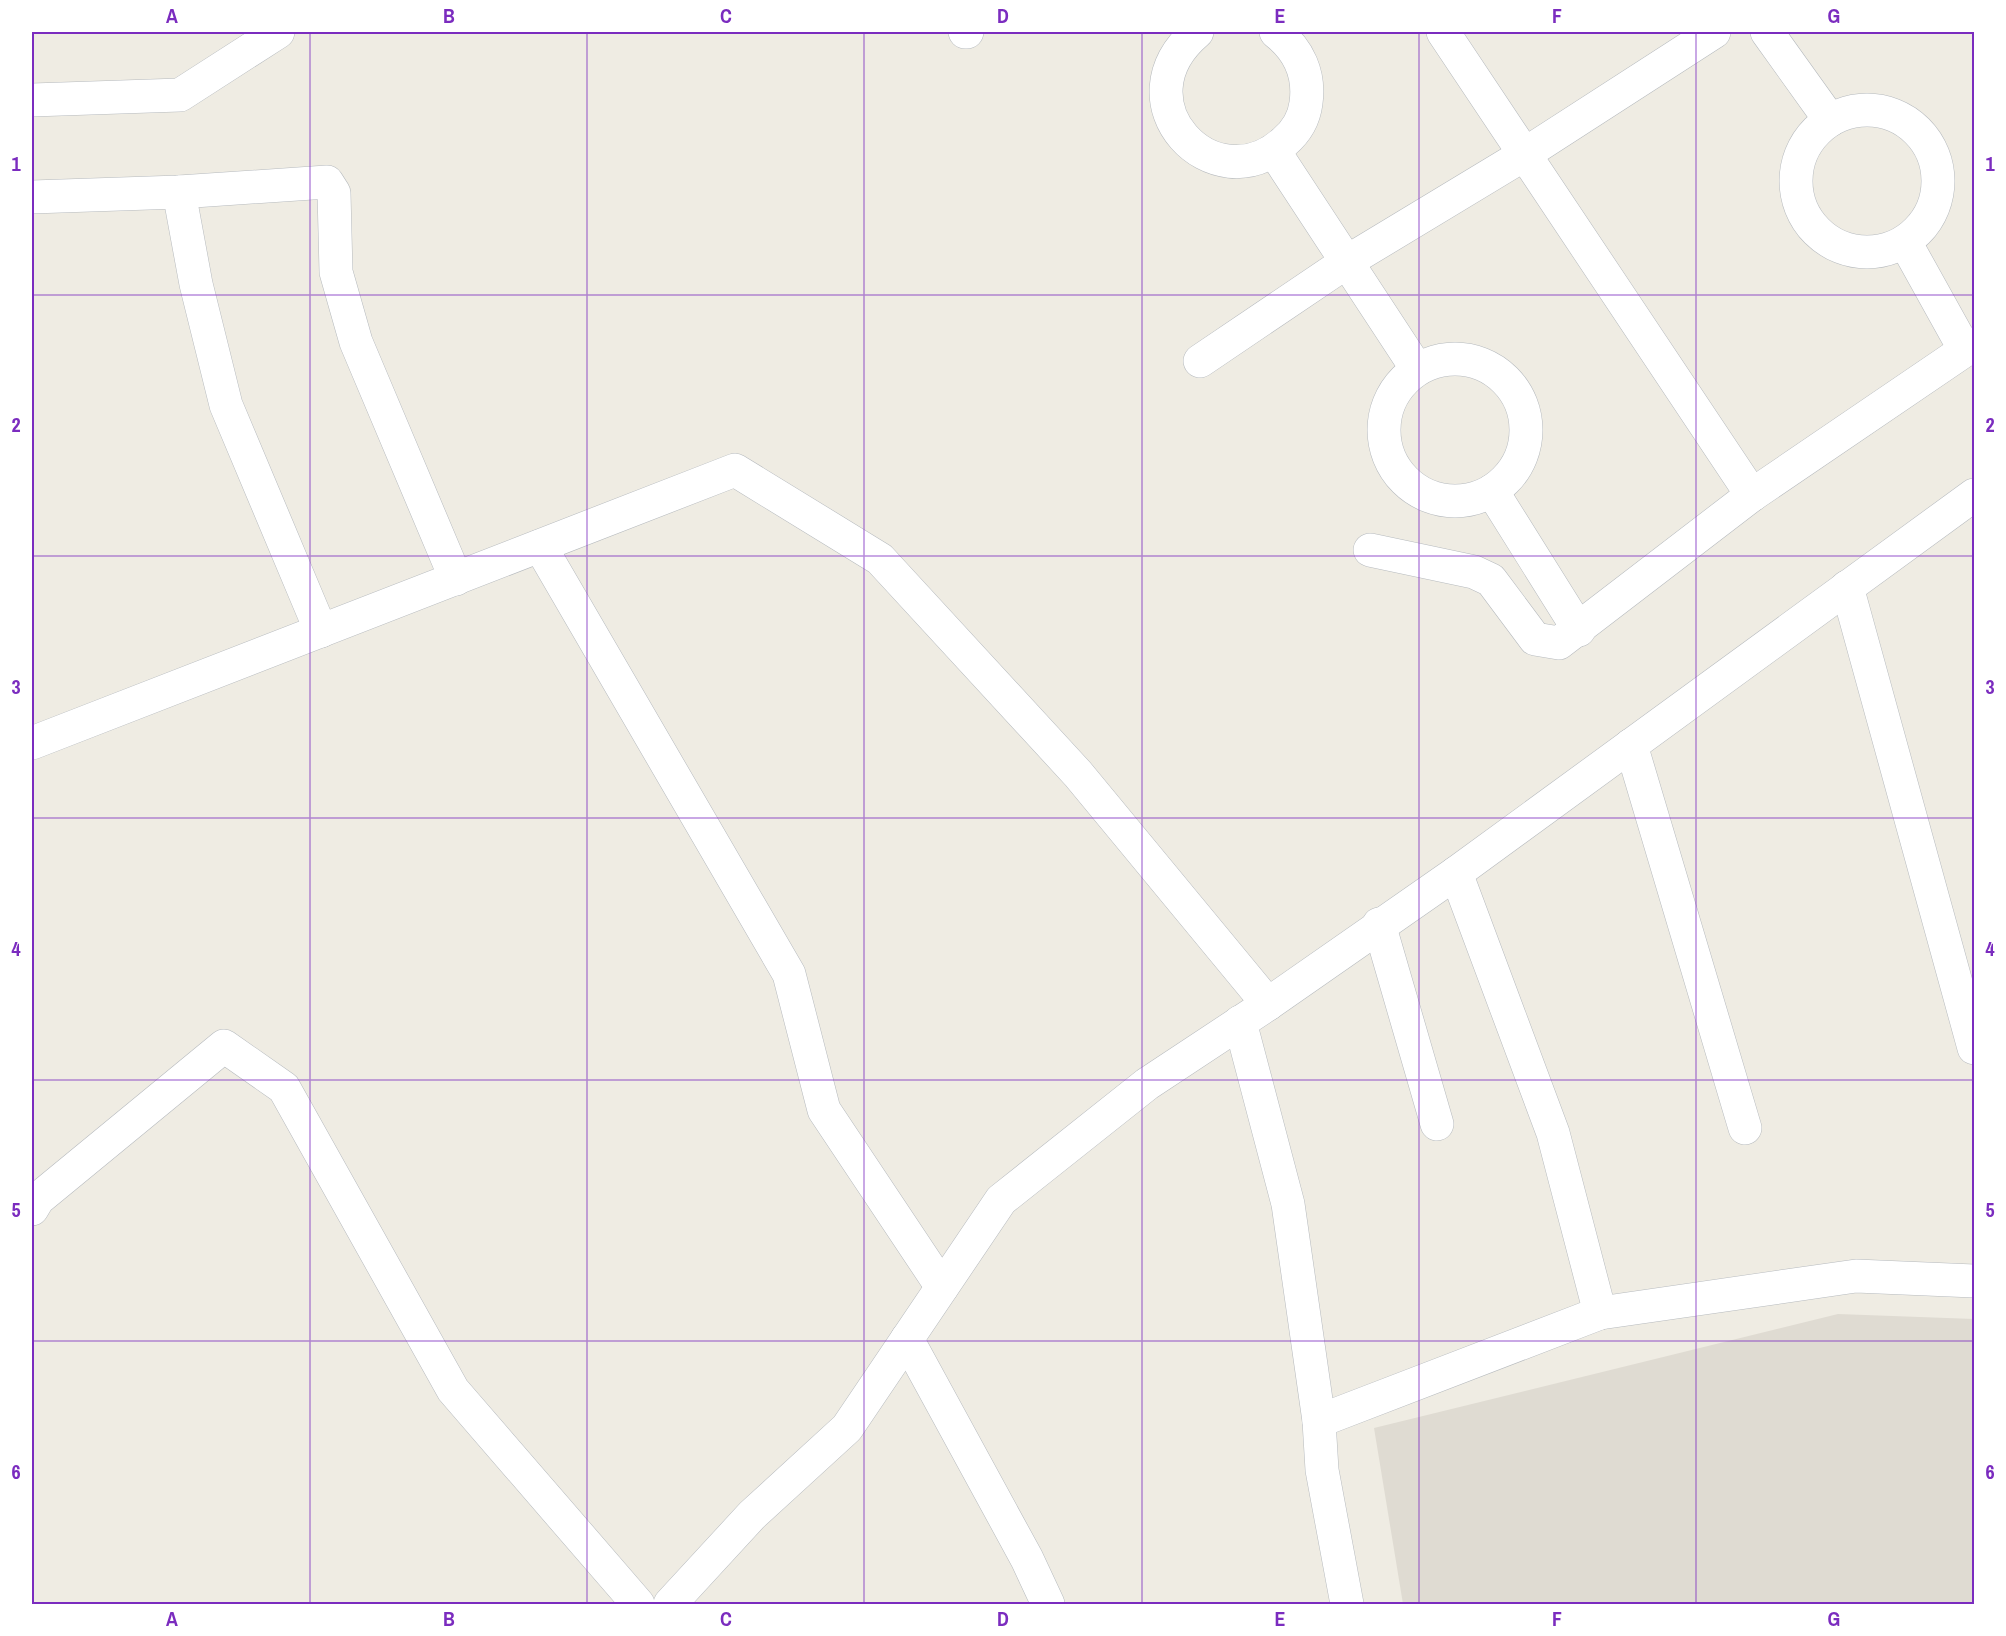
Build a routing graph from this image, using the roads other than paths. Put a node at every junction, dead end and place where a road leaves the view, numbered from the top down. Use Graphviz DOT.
graph roads {
  1 [pos="278,32"];
  2 [pos="1197,32"];
  3 [pos="1276,32"];
  4 [pos="1443,32"];
  5 [pos="1714,32"];
  6 [pos="1767,32"];
  7 [pos="32,100"];
  8 [pos="1830,120"];
  9 [pos="1274,152"];
  10 [pos="1525,154"];
  11 [pos="179,192"];
  12 [pos="32,197"];
  13 [pos="1905,242"];
  14 [pos="1348,261"];
  15 [pos="1970,347"];
  16 [pos="1200,361"];
  17 [pos="1418,369"];
  18 [pos="1492,491"];
  19 [pos="1752,495"];
  20 [pos="1974,495"];
  21 [pos="540,546"];
  22 [pos="1370,550"];
  23 [pos="456,579"];
  24 [pos="1847,587"];
  25 [pos="1579,630"];
  26 [pos="321,631"];
  27 [pos="32,743"];
  28 [pos="1631,745"];
  29 [pos="1456,873"];
  30 [pos="1379,924"];
  31 [pos="1268,1004"];
  32 [pos="1240,1022"];
  33 [pos="1974,1048"];
  34 [pos="1437,1124"];
  35 [pos="1745,1128"];
  36 [pos="32,1209"];
  37 [pos="1974,1281"];
  38 [pos="942,1287"];
  39 [pos="1600,1313"];
  40 [pos="907,1339"];
  41 [pos="1319,1421"];
  42 [pos="638,1605"];
  43 [pos="670,1605"];
  44 [pos="1048,1605"];
  45 [pos="1347,1605"];
  1 -- 7 [label="street"];
  2 -- 9 [label="street"];
  3 -- 9 [label="street"];
  4 -- 10 [label="street"];
  5 -- 10 [label="street"];
  6 -- 8 [label="street"];
  8 -- 13 [label="street"];
  8 -- 13 [label="street"];
  9 -- 14 [label="street"];
  10 -- 14 [label="street"];
  10 -- 19 [label="street"];
  11 -- 12 [label="street"];
  11 -- 23 [label="street"];
  11 -- 26 [label="street"];
  13 -- 15 [label="street"];
  14 -- 16 [label="street"];
  14 -- 17 [label="street"];
  15 -- 19 [label="street"];
  17 -- 18 [label="street"];
  17 -- 18 [label="street"];
  18 -- 25 [label="street"];
  19 -- 25 [label="street"];
  20 -- 24 [label="street"];
  21 -- 23 [label="street"];
  21 -- 31 [label="street"];
  21 -- 38 [label="street"];
  22 -- 25 [label="street"];
  23 -- 26 [label="street"];
  24 -- 28 [label="street"];
  24 -- 33 [label="street"];
  26 -- 27 [label="street"];
  28 -- 29 [label="street"];
  28 -- 35 [label="street"];
  29 -- 30 [label="street"];
  29 -- 39 [label="street"];
  30 -- 31 [label="street"];
  30 -- 34 [label="street"];
  31 -- 32 [label="street"];
  32 -- 38 [label="street"];
  32 -- 41 [label="street"];
  36 -- 42 [label="street"];
  37 -- 39 [label="street"];
  38 -- 40 [label="street"];
  39 -- 41 [label="street"];
  40 -- 43 [label="street"];
  40 -- 44 [label="street"];
  41 -- 45 [label="street"];
}
